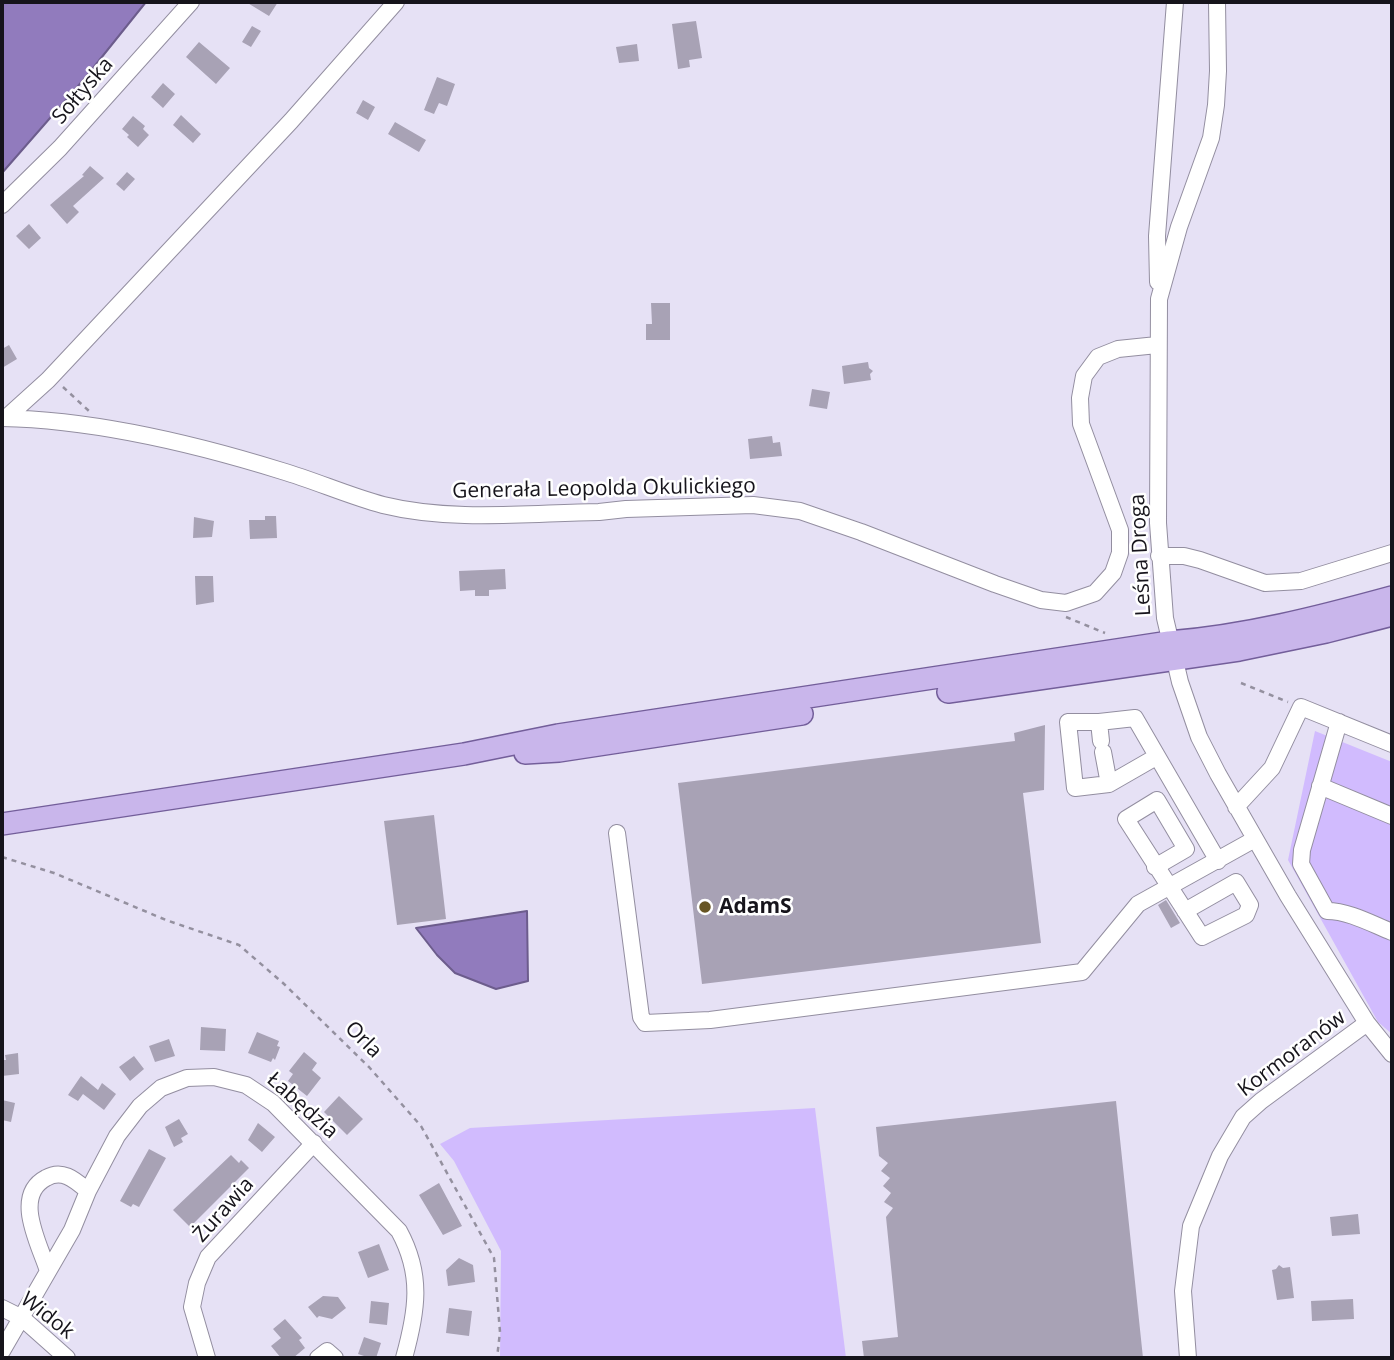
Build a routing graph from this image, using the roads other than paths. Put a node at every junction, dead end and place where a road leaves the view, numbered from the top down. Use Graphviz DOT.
graph roads {
  1 [pos="191,2"];
  2 [pos="396,2"];
  3 [pos="1175,2"];
  4 [pos="1217,2"];
  5 [pos="2,205"];
  6 [pos="1159,299"];
  7 [pos="1157,345"];
  8 [pos="4,418"];
  9 [pos="1392,553"];
  10 [pos="1159,556"];
  11 [pos="1392,597"];
  12 [pos="1392,615"];
  13 [pos="1171,651"];
  14 [pos="1099,722"];
  15 [pos="1339,722"];
  16 [pos="1392,744"];
  17 [pos="1156,757"];
  18 [pos="1109,784"];
  19 [pos="1320,786"];
  20 [pos="1237,807"];
  21 [pos="1392,816"];
  22 [pos="2,824"];
  23 [pos="618,833"];
  24 [pos="1255,839"];
  25 [pos="1218,861"];
  26 [pos="1155,867"];
  27 [pos="1169,887"];
  28 [pos="1185,911"];
  29 [pos="1392,932"];
  30 [pos="1367,1023"];
  31 [pos="1392,1054"];
  32 [pos="314,1143"];
  33 [pos="88,1191"];
  34 [pos="48,1271"];
  35 [pos="2,1308"];
  36 [pos="22,1318"];
  37 [pos="2,1351"];
  38 [pos="67,1358"];
  39 [pos="207,1358"];
  40 [pos="318,1358"];
  41 [pos="335,1358"];
  42 [pos="404,1358"];
  43 [pos="1188,1358"];
  1 -- 5 [label="street, Sołtyska"];
  2 -- 8 [label="street"];
  3 -- 6 [label="street"];
  4 -- 6 [label="street, Leśna Droga"];
  6 -- 7 [label="street, Leśna Droga"];
  7 -- 8 [label="street, Generała Leopolda Okulickiego"];
  7 -- 10 [label="street, Leśna Droga"];
  9 -- 10 [label="street"];
  10 -- 13 [label="street, Leśna Droga"];
  11 -- 13 [label="main road"];
  12 -- 13 [label="main road"];
  13 -- 20 [label="street, Leśna Droga"];
  13 -- 22 [label="main road"];
  14 -- 17 [label="street"];
  14 -- 18 [label="street"];
  14 -- 18 [label="street"];
  15 -- 16 [label="street"];
  15 -- 19 [label="street"];
  15 -- 20 [label="street"];
  17 -- 18 [label="street"];
  17 -- 25 [label="street"];
  19 -- 21 [label="street"];
  19 -- 29 [label="street"];
  20 -- 24 [label="street, Leśna Droga"];
  23 -- 27 [label="street"];
  24 -- 25 [label="street"];
  24 -- 30 [label="street, Leśna Droga"];
  25 -- 27 [label="street"];
  26 -- 27 [label="street"];
  27 -- 28 [label="street"];
  30 -- 31 [label="street, Leśna Droga"];
  30 -- 43 [label="street, Kormoranów"];
  32 -- 33 [label="street, Łabędzia"];
  32 -- 39 [label="street, Żurawia"];
  32 -- 42 [label="street, Łabędzia"];
  33 -- 34 [label="street, Łabędzia"];
  33 -- 34 [label="street"];
  34 -- 36 [label="street, Łabędzia"];
  35 -- 36 [label="street, Widok"];
  36 -- 37 [label="street, Łabędzia"];
  36 -- 38 [label="street, Widok"];
  40 -- 41 [label="street"];
}
